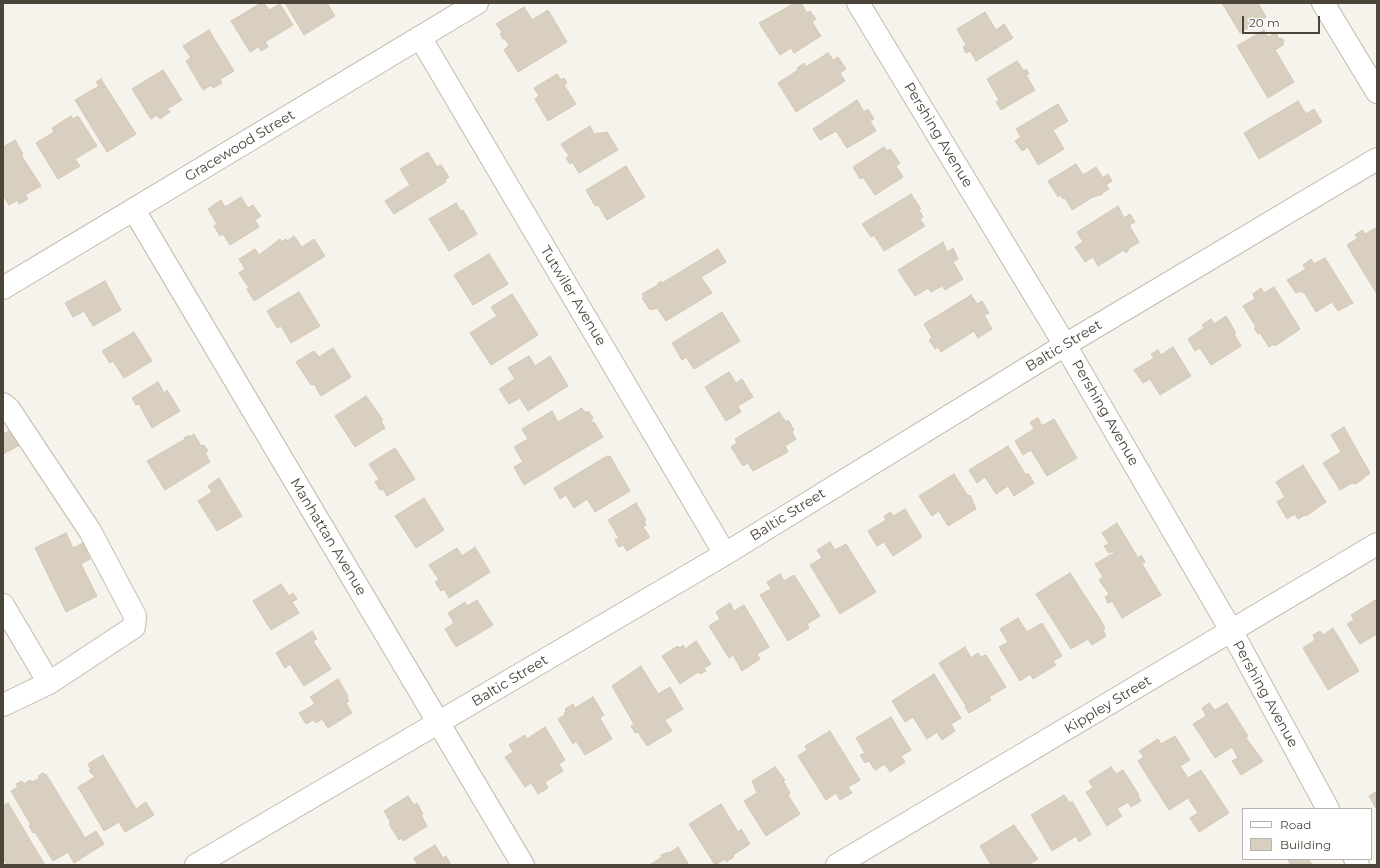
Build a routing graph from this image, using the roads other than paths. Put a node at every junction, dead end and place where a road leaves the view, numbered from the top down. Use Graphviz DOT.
graph roads {
  1 [pos="477,3"];
  2 [pos="858,3"];
  3 [pos="1323,3"];
  4 [pos="420,37"];
  5 [pos="1377,92"];
  6 [pos="1377,159"];
  7 [pos="134,210"];
  8 [pos="3,288"];
  9 [pos="1065,345"];
  10 [pos="3,404"];
  11 [pos="1377,544"];
  12 [pos="725,554"];
  13 [pos="3,605"];
  14 [pos="1232,632"];
  15 [pos="49,683"];
  16 [pos="3,705"];
  17 [pos="438,723"];
  18 [pos="1327,808"];
  19 [pos="196,865"];
  20 [pos="523,865"];
  21 [pos="838,865"];
  1 -- 4 [label="street, Gracewood Street"];
  2 -- 9 [label="street, Pershing Avenue"];
  3 -- 5 [label="street"];
  4 -- 7 [label="street, Gracewood Street"];
  4 -- 12 [label="street, Tutwiler Avenue"];
  6 -- 9 [label="street, Baltic Street"];
  7 -- 8 [label="street, Gracewood Street"];
  7 -- 17 [label="street, Manhattan Avenue"];
  9 -- 12 [label="street, Baltic Street"];
  9 -- 14 [label="street, Pershing Avenue"];
  10 -- 15 [label="street"];
  11 -- 14 [label="street, Kippley Street"];
  12 -- 17 [label="street, Baltic Street"];
  13 -- 15 [label="street"];
  14 -- 18 [label="street, Pershing Avenue"];
  14 -- 21 [label="street, Kippley Street"];
  15 -- 16 [label="street"];
  17 -- 19 [label="street, Baltic Street"];
  17 -- 20 [label="street, Manhattan Avenue"];
}
